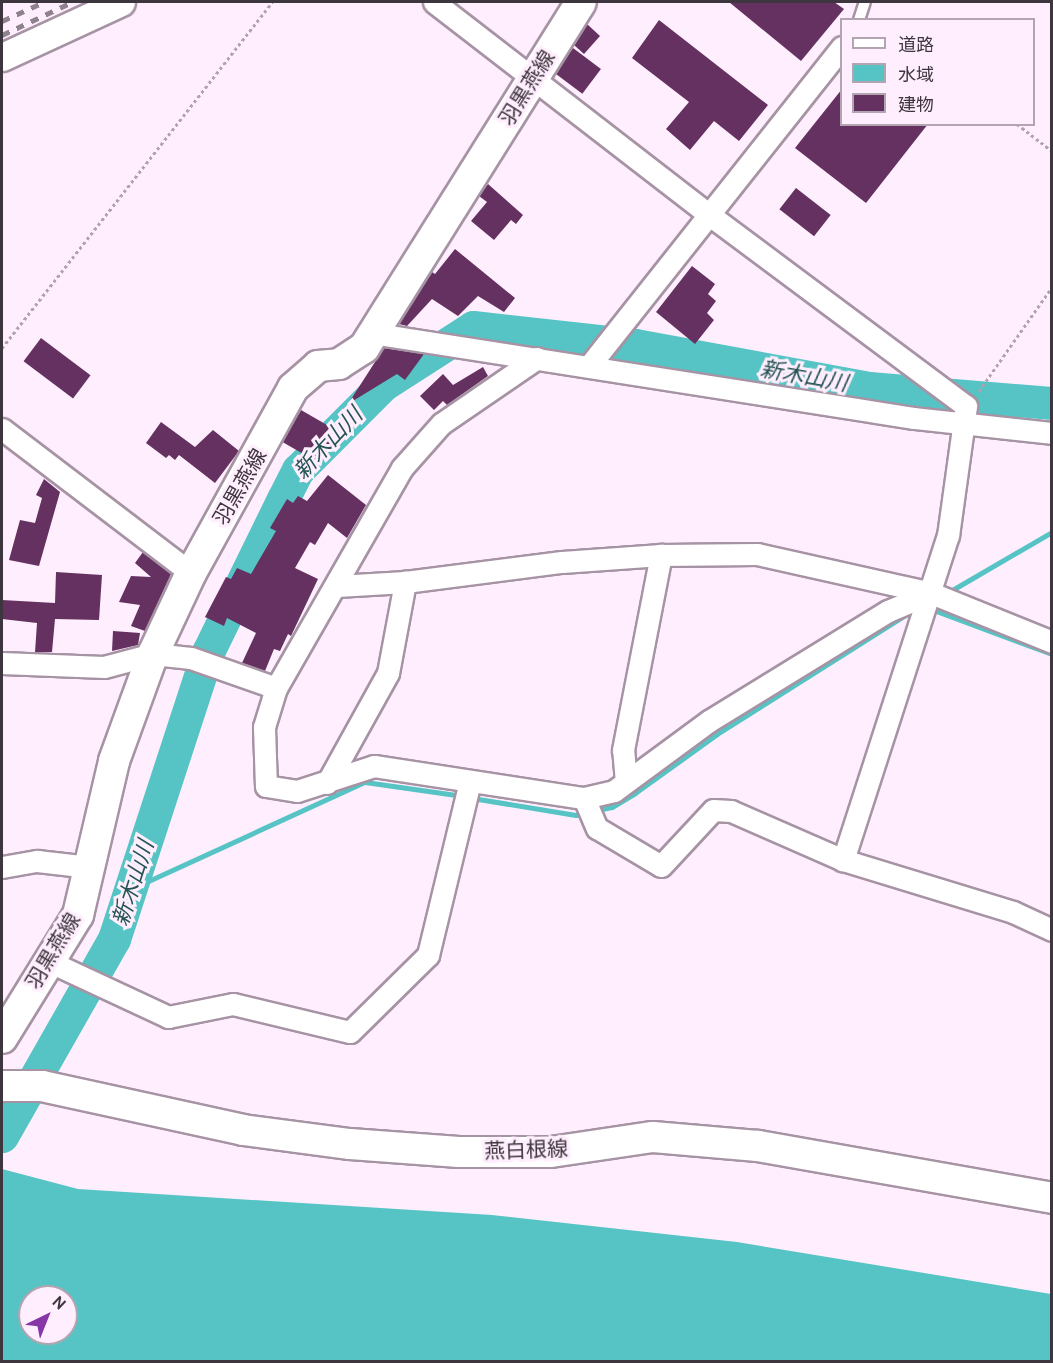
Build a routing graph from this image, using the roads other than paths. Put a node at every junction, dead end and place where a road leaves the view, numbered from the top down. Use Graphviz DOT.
graph roads {
  1 [pos="121,2"];
  2 [pos="434,2"];
  3 [pos="581,2"];
  4 [pos="865,2"];
  5 [pos="860,18"];
  6 [pos="840,50"];
  7 [pos="2,57"];
  8 [pos="533,78"];
  9 [pos="711,216"];
  10 [pos="371,333"];
  11 [pos="537,358"];
  12 [pos="589,366"];
  13 [pos="967,415"];
  14 [pos="2,429"];
  15 [pos="1052,433"];
  16 [pos="661,555"];
  17 [pos="191,573"];
  18 [pos="405,582"];
  19 [pos="337,586"];
  20 [pos="931,593"];
  21 [pos="1052,642"];
  22 [pos="153,654"];
  23 [pos="2,663"];
  24 [pos="276,688"];
  25 [pos="470,782"];
  26 [pos="626,782"];
  27 [pos="327,783"];
  28 [pos="584,798"];
  29 [pos="843,860"];
  30 [pos="2,867"];
  31 [pos="90,867"];
  32 [pos="1052,930"];
  33 [pos="46,960"];
  34 [pos="2,1038"];
  35 [pos="2,1086"];
  36 [pos="1052,1198"];
  1 -- 7 [label="street"];
  2 -- 8 [label="street"];
  3 -- 8 [label="main road, 羽黒燕線"];
  4 -- 5 [label="lane"];
  6 -- 9 [label="street"];
  8 -- 9 [label="street"];
  8 -- 10 [label="main road, 羽黒燕線"];
  9 -- 12 [label="street"];
  9 -- 13 [label="street"];
  10 -- 11 [label="street"];
  10 -- 17 [label="main road, 羽黒燕線"];
  11 -- 12 [label="street"];
  11 -- 19 [label="street"];
  12 -- 13 [label="street"];
  13 -- 15 [label="street"];
  13 -- 20 [label="street"];
  14 -- 17 [label="street"];
  16 -- 18 [label="street"];
  16 -- 20 [label="street"];
  16 -- 26 [label="street"];
  17 -- 22 [label="main road, 羽黒燕線"];
  18 -- 19 [label="street"];
  18 -- 27 [label="street"];
  19 -- 24 [label="street"];
  20 -- 21 [label="street"];
  20 -- 26 [label="street"];
  20 -- 29 [label="street"];
  22 -- 23 [label="street"];
  22 -- 24 [label="street"];
  22 -- 31 [label="main road, 羽黒燕線"];
  24 -- 27 [label="street"];
  25 -- 27 [label="street"];
  25 -- 28 [label="street"];
  25 -- 33 [label="street"];
  26 -- 28 [label="street"];
  28 -- 29 [label="street"];
  29 -- 32 [label="street"];
  30 -- 31 [label="street"];
  31 -- 33 [label="main road, 羽黒燕線"];
  33 -- 34 [label="main road, 羽黒燕線"];
  35 -- 36 [label="main road, 燕白根線"];
}
